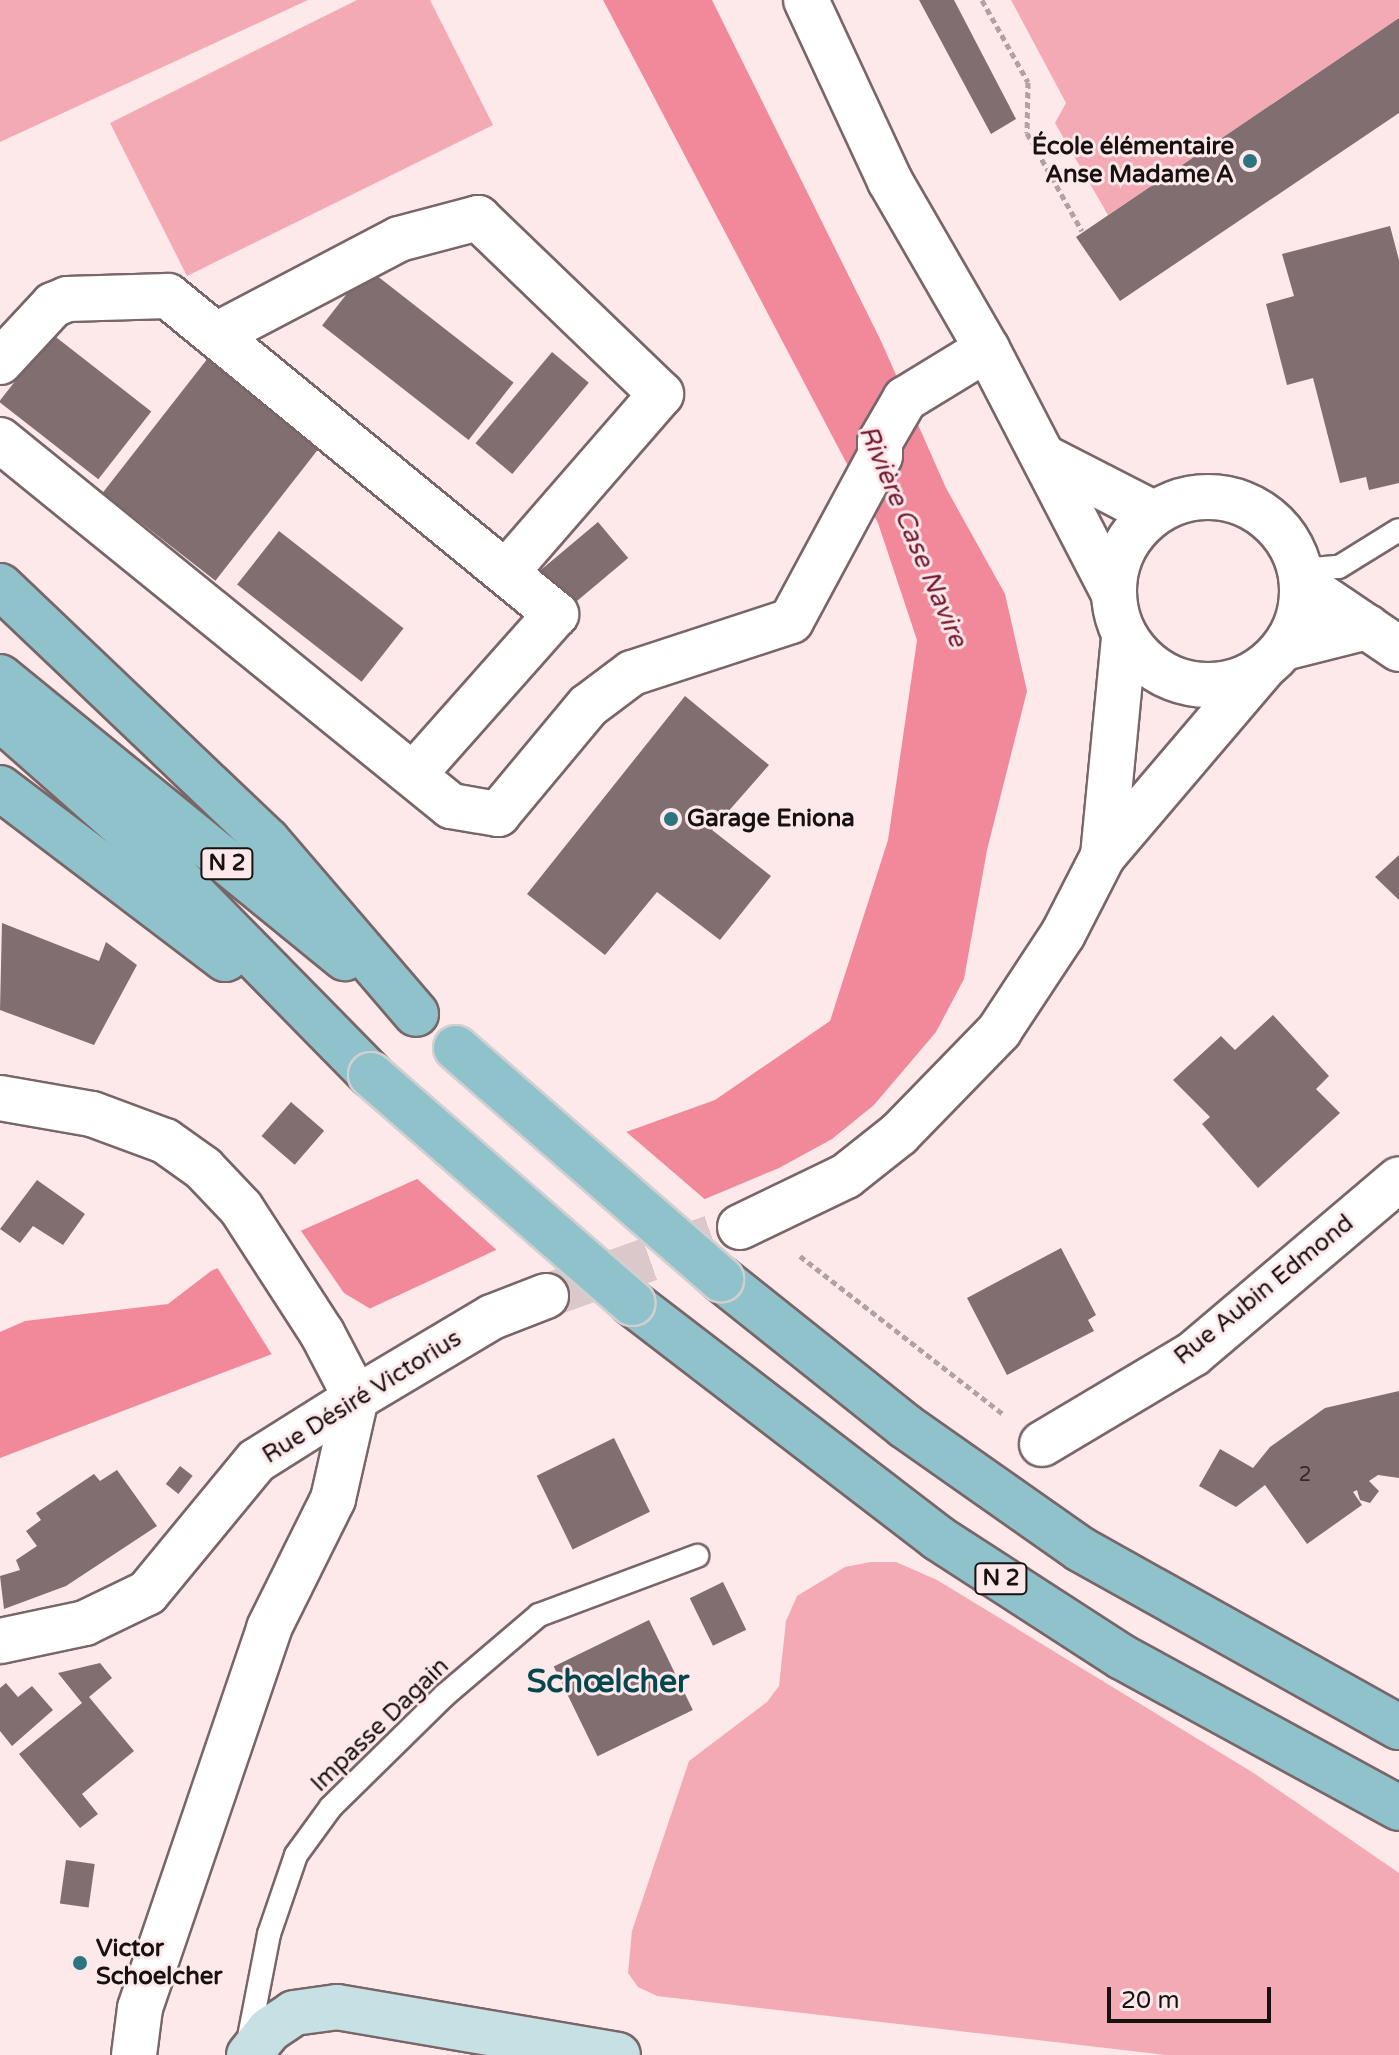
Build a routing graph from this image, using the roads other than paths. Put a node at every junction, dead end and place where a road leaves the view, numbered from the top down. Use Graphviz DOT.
graph roads {
  1 [pos="806,0"];
  2 [pos="218,334"];
  3 [pos="987,349"];
  4 [pos="0,362"];
  5 [pos="0,440"];
  6 [pos="1046,458"];
  7 [pos="1153,513"];
  8 [pos="1399,530"];
  9 [pos="506,572"];
  10 [pos="1302,577"];
  11 [pos="0,586"];
  12 [pos="1113,592"];
  13 [pos="1124,636"];
  14 [pos="1383,638"];
  15 [pos="1274,658"];
  16 [pos="0,677"];
  17 [pos="0,718"];
  18 [pos="414,774"];
  19 [pos="0,788"];
  20 [pos="1103,856"];
  21 [pos="416,1014"];
  22 [pos="371,1075"];
  23 [pos="0,1098"];
  24 [pos="1399,1179"];
  25 [pos="755,1222"];
  26 [pos="546,1296"];
  27 [pos="356,1398"];
  28 [pos="1042,1444"];
  29 [pos="697,1556"];
  30 [pos="0,1641"];
  31 [pos="1399,1727"];
  32 [pos="1399,1808"];
  33 [pos="140,2008"];
  34 [pos="108,2055"];
  35 [pos="134,2055"];
  36 [pos="247,2055"];
  37 [pos="618,2055"];
  1 -- 3 [label="street"];
  2 -- 4 [label="street"];
  2 -- 9 [label="street"];
  2 -- 9 [label="street"];
  3 -- 6 [label="street"];
  3 -- 18 [label="street"];
  5 -- 18 [label="street"];
  6 -- 7 [label="street"];
  6 -- 12 [label="street"];
  7 -- 10 [label="street"];
  7 -- 12 [label="street"];
  8 -- 10 [label="lane"];
  9 -- 18 [label="street"];
  10 -- 14 [label="street"];
  10 -- 15 [label="street"];
  11 -- 21 [label="main road"];
  12 -- 13 [label="street"];
  13 -- 15 [label="street"];
  13 -- 20 [label="street"];
  14 -- 15 [label="street"];
  15 -- 20 [label="street"];
  16 -- 21 [label="main road, N 2"];
  17 -- 22 [label="main road, N 2"];
  19 -- 22 [label="main road"];
  20 -- 25 [label="street"];
  21 -- 31 [label="main road, N 2, bridge"];
  22 -- 32 [label="main road, N 2, bridge"];
  23 -- 27 [label="street"];
  24 -- 28 [label="street, Rue Aubin Edmond"];
  26 -- 27 [label="street, Rue Désiré Victorius"];
  27 -- 30 [label="street, Rue Désiré Victorius"];
  27 -- 33 [label="street"];
  29 -- 36 [label="lane, Impasse Dagain"];
  33 -- 34 [label="street"];
  33 -- 35 [label="street"];
  36 -- 37 [label="main road"];
}
